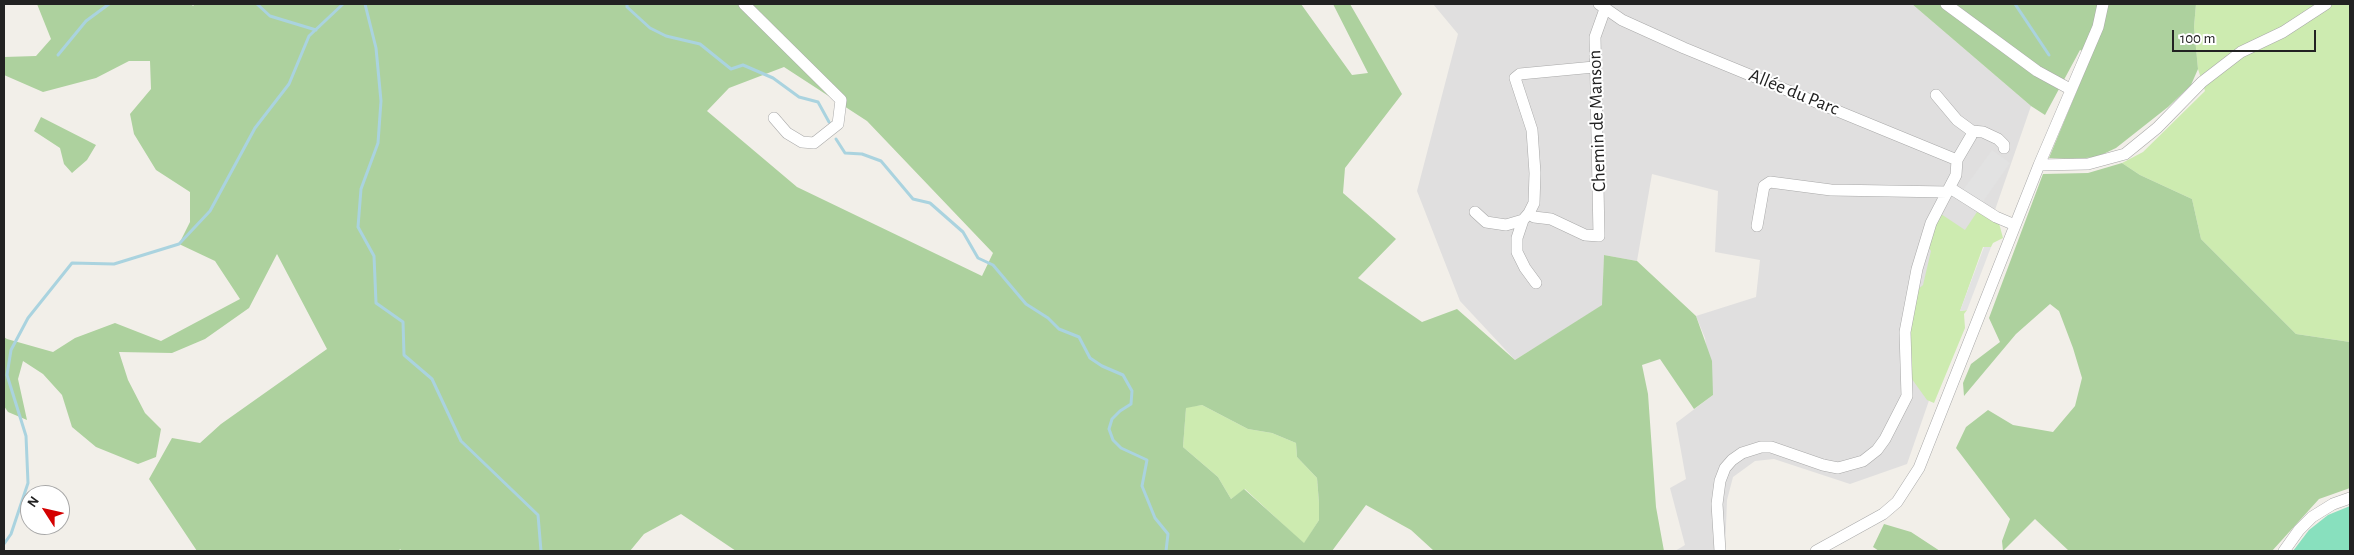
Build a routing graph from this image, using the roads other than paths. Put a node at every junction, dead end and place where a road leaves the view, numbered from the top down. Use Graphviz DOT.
graph roads {
  1 [pos="744,4"];
  2 [pos="1946,4"];
  3 [pos="2103,4"];
  4 [pos="2326,4"];
  5 [pos="1602,6"];
  6 [pos="1594,67"];
  7 [pos="2070,89"];
  8 [pos="1936,95"];
  9 [pos="774,118"];
  10 [pos="1972,130"];
  11 [pos="2004,148"];
  12 [pos="1957,160"];
  13 [pos="2039,165"];
  14 [pos="1948,190"];
  15 [pos="1475,212"];
  16 [pos="1526,217"];
  17 [pos="2015,225"];
  18 [pos="1758,226"];
  19 [pos="1536,283"];
  20 [pos="2350,498"];
  21 [pos="1720,551"];
  22 [pos="1816,551"];
  23 [pos="2284,551"];
  1 -- 9 [label="street"];
  2 -- 7 [label="street"];
  3 -- 7 [label="street"];
  4 -- 13 [label="street"];
  5 -- 6 [label="street, Chemin de Manson"];
  5 -- 12 [label="street, Allée du Parc"];
  6 -- 16 [label="street"];
  6 -- 16 [label="street, Chemin de Manson"];
  7 -- 13 [label="street"];
  8 -- 10 [label="street"];
  10 -- 11 [label="street"];
  10 -- 12 [label="street"];
  12 -- 14 [label="street"];
  13 -- 17 [label="street"];
  14 -- 17 [label="street"];
  14 -- 18 [label="street"];
  14 -- 21 [label="street"];
  15 -- 16 [label="street"];
  16 -- 19 [label="street"];
  17 -- 22 [label="street"];
  20 -- 23 [label="street"];
}
